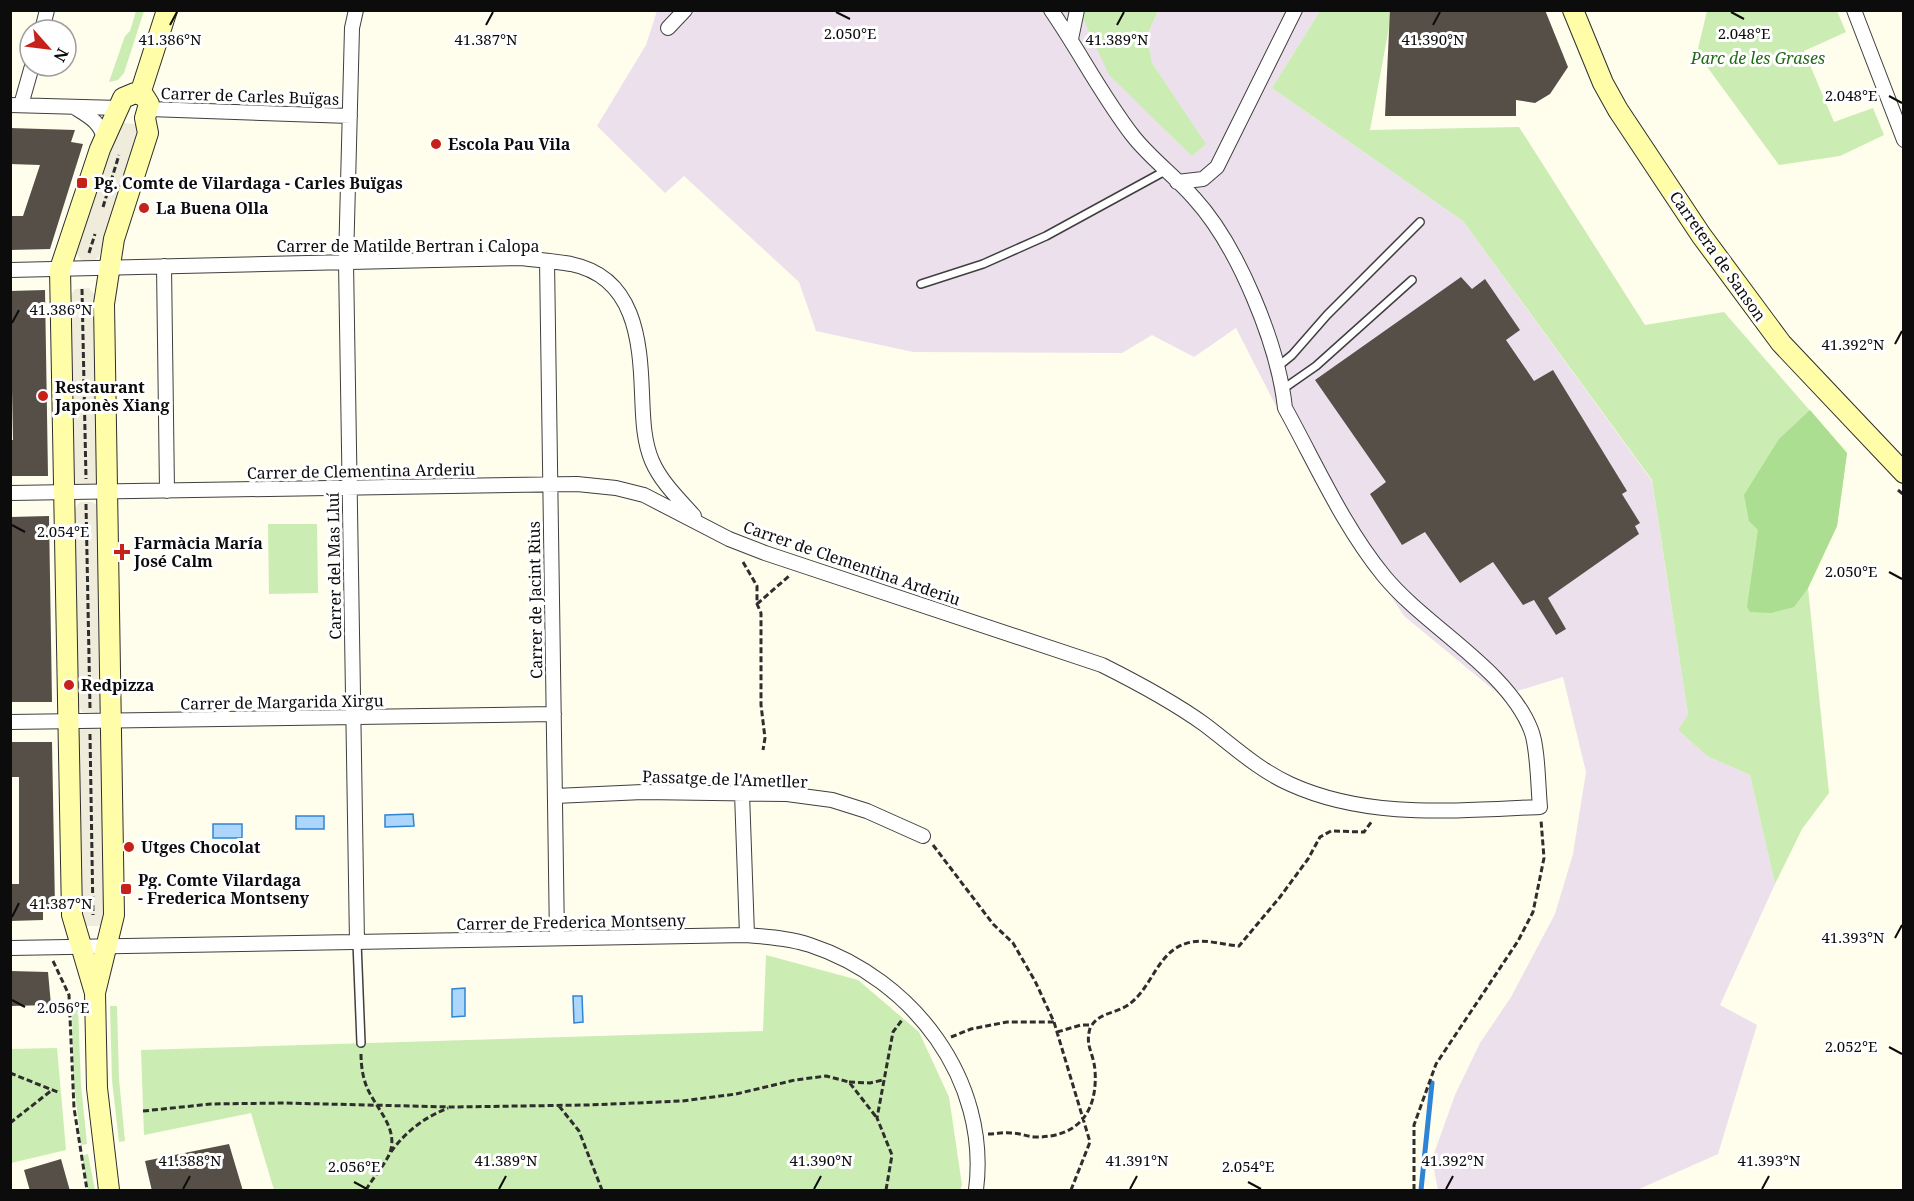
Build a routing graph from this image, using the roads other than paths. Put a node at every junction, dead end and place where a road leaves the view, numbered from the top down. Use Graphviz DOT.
graph roads {
  1 [pos="167,10"];
  2 [pos="356,10"];
  3 [pos="685,10"];
  4 [pos="1051,10"];
  5 [pos="1295,10"];
  6 [pos="1573,10"];
  7 [pos="1854,10"];
  8 [pos="1075,15"];
  9 [pos="668,28"];
  10 [pos="1071,39"];
  11 [pos="27,78"];
  12 [pos="16,105"];
  13 [pos="74,107"];
  14 [pos="145,107"];
  15 [pos="119,108"];
  16 [pos="350,116"];
  17 [pos="1904,140"];
  18 [pos="109,147"];
  19 [pos="1165,171"];
  20 [pos="1177,182"];
  21 [pos="1420,222"];
  22 [pos="547,261"];
  23 [pos="346,262"];
  24 [pos="164,266"];
  25 [pos="108,267"];
  26 [pos="60,269"];
  27 [pos="10,270"];
  28 [pos="1412,280"];
  29 [pos="921,284"];
  30 [pos="1276,368"];
  31 [pos="1283,389"];
  32 [pos="1904,473"];
  33 [pos="550,484"];
  34 [pos="350,488"];
  35 [pos="167,491"];
  36 [pos="65,492"];
  37 [pos="107,492"];
  38 [pos="10,493"];
  39 [pos="699,522"];
  40 [pos="554,714"];
  41 [pos="353,717"];
  42 [pos="69,721"];
  43 [pos="111,721"];
  44 [pos="10,722"];
  45 [pos="742,793"];
  46 [pos="555,796"];
  47 [pos="923,836"];
  48 [pos="747,935"];
  49 [pos="557,938"];
  50 [pos="357,942"];
  51 [pos="81,946"];
  52 [pos="106,946"];
  53 [pos="10,948"];
  54 [pos="95,993"];
  55 [pos="361,1043"];
  56 [pos="109,1191"];
  57 [pos="976,1191"];
  1 -- 14 [label="street"];
  2 -- 16 [label="street, Carrer del Mas Lluí"];
  3 -- 9 [label="street"];
  4 -- 10 [label="street"];
  5 -- 20 [label="street"];
  6 -- 32 [label="street, Carretera de Sanson"];
  7 -- 17 [label="street"];
  8 -- 10 [label="street"];
  10 -- 19 [label="street"];
  11 -- 12 [label="street"];
  12 -- 13 [label="street"];
  13 -- 15 [label="street"];
  13 -- 18 [label="street"];
  14 -- 15 [label="street"];
  14 -- 16 [label="street, Carrer de Carles Buïgas"];
  14 -- 25 [label="street"];
  15 -- 18 [label="street"];
  16 -- 23 [label="street, Carrer del Mas Lluí"];
  18 -- 26 [label="street"];
  19 -- 20 [label="street"];
  19 -- 29 [label="lane"];
  20 -- 30 [label="street"];
  21 -- 30 [label="lane"];
  22 -- 23 [label="street, Carrer de Matilde Bertran i Calopa"];
  22 -- 33 [label="street, Carrer de Jacint Rius"];
  22 -- 39 [label="street, Carrer de Matilde Bertran i Calopa"];
  23 -- 24 [label="street, Carrer de Matilde Bertran i Calopa"];
  23 -- 34 [label="street, Carrer del Mas Lluí"];
  24 -- 25 [label="street, Carrer de Matilde Bertran i Calopa"];
  24 -- 35 [label="street"];
  25 -- 26 [label="street, Carrer de Matilde Bertran i Calopa"];
  25 -- 37 [label="street"];
  26 -- 27 [label="street, Carrer de Matilde Bertran i Calopa"];
  26 -- 36 [label="street"];
  28 -- 31 [label="lane"];
  30 -- 31 [label="street"];
  31 -- 39 [label="street, Carrer de Clementina Arderiu"];
  33 -- 34 [label="street, Carrer de Clementina Arderiu"];
  33 -- 39 [label="street, Carrer de Clementina Arderiu"];
  33 -- 40 [label="street, Carrer de Jacint Rius"];
  34 -- 35 [label="street, Carrer de Clementina Arderiu"];
  34 -- 41 [label="street, Carrer del Mas Lluí"];
  35 -- 37 [label="street, Carrer de Clementina Arderiu"];
  36 -- 37 [label="street, Carrer de Clementina Arderiu"];
  36 -- 38 [label="street, Carrer de Clementina Arderiu"];
  36 -- 42 [label="street"];
  37 -- 43 [label="street"];
  40 -- 41 [label="street, Carrer de Margarida Xirgu"];
  40 -- 46 [label="street, Carrer de Jacint Rius"];
  41 -- 43 [label="street, Carrer de Margarida Xirgu"];
  41 -- 50 [label="street, Carrer del Mas Lluí"];
  42 -- 43 [label="street, Carrer de Margarida Xirgu"];
  42 -- 44 [label="street, Carrer de Margarida Xirgu"];
  42 -- 51 [label="street"];
  43 -- 52 [label="street"];
  45 -- 46 [label="street, Passatge de l'Ametller"];
  45 -- 47 [label="street, Passatge de l'Ametller"];
  45 -- 48 [label="street"];
  46 -- 49 [label="street, Carrer de Jacint Rius"];
  48 -- 49 [label="street, Carrer de Frederica Montseny"];
  48 -- 57 [label="street, Carrer de Frederica Montseny"];
  49 -- 50 [label="street, Carrer de Frederica Montseny"];
  50 -- 52 [label="street, Carrer de Frederica Montseny"];
  50 -- 55 [label="lane"];
  51 -- 52 [label="street, Carrer de Frederica Montseny"];
  51 -- 53 [label="street, Carrer de Frederica Montseny"];
  51 -- 54 [label="street"];
  52 -- 54 [label="street"];
  54 -- 56 [label="street"];
}
